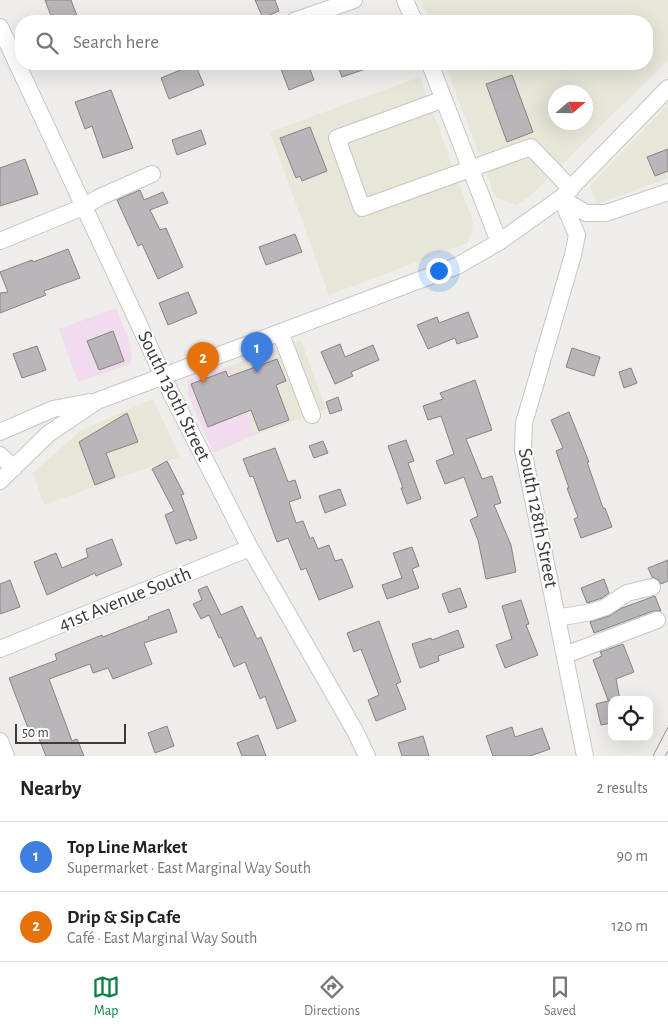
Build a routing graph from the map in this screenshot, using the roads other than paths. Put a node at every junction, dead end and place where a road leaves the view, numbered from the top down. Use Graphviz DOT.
graph roads {
  1 [pos="354,0"];
  2 [pos="405,0"];
  3 [pos="311,15"];
  4 [pos="411,15"];
  5 [pos="0,27"];
  6 [pos="4,45"];
  7 [pos="15,67"];
  8 [pos="16,70"];
  9 [pos="432,70"];
  10 [pos="668,88"];
  11 [pos="444,99"];
  12 [pos="470,168"];
  13 [pos="152,174"];
  14 [pos="668,192"];
  15 [pos="566,193"];
  16 [pos="84,207"];
  17 [pos="0,241"];
  18 [pos="499,242"];
  19 [pos="280,332"];
  20 [pos="162,376"];
  21 [pos="97,401"];
  22 [pos="312,415"];
  23 [pos="0,432"];
  24 [pos="0,454"];
  25 [pos="14,468"];
  26 [pos="0,481"];
  27 [pos="250,548"];
  28 [pos="652,587"];
  29 [pos="557,618"];
  30 [pos="657,620"];
  31 [pos="0,650"];
  32 [pos="565,655"];
  33 [pos="0,741"];
  34 [pos="6,756"];
  35 [pos="367,756"];
  36 [pos="585,756"];
  1 -- 3 [label="street"];
  2 -- 4 [label="street"];
  5 -- 6 [label="street, South 130th Street"];
  6 -- 7 [label="street, South 130th Street"];
  8 -- 16 [label="street, South 130th Street"];
  9 -- 11 [label="street"];
  10 -- 15 [label="street"];
  11 -- 12 [label="street"];
  11 -- 12 [label="street"];
  12 -- 15 [label="street"];
  12 -- 18 [label="street"];
  13 -- 16 [label="street"];
  14 -- 15 [label="street"];
  15 -- 18 [label="street"];
  15 -- 29 [label="street, South 128th Street"];
  16 -- 17 [label="street"];
  16 -- 20 [label="street, South 130th Street"];
  18 -- 19 [label="street"];
  19 -- 20 [label="street"];
  19 -- 22 [label="street"];
  20 -- 21 [label="street"];
  20 -- 27 [label="street, South 130th Street"];
  21 -- 23 [label="street"];
  21 -- 25 [label="street"];
  24 -- 25 [label="street"];
  25 -- 26 [label="street"];
  27 -- 31 [label="street, 41st Avenue South"];
  27 -- 35 [label="street, South 130th Street"];
  28 -- 29 [label="street"];
  29 -- 32 [label="street, South 128th Street"];
  30 -- 32 [label="street"];
  32 -- 36 [label="street, South 128th Street"];
  33 -- 34 [label="street"];
}
